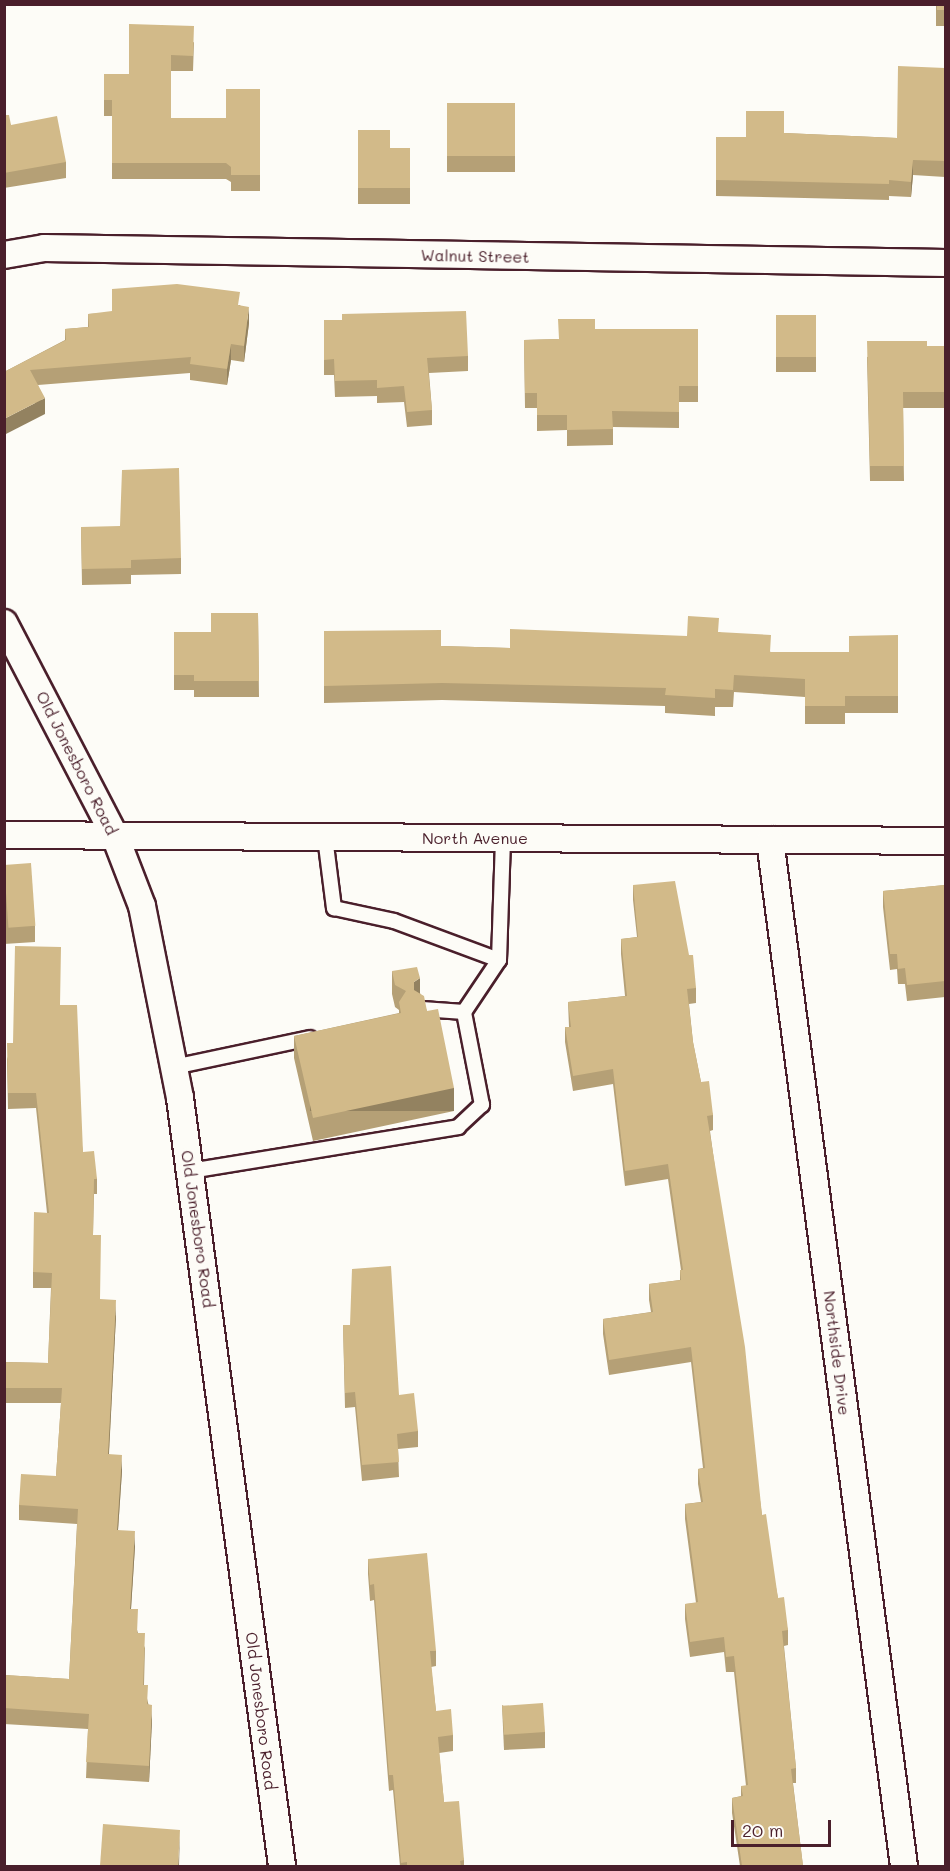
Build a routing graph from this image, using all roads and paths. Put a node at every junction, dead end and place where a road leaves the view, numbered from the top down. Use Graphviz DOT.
graph roads {
  1 [pos="4,255"];
  2 [pos="945,263"];
  3 [pos="4,623"];
  4 [pos="4,835"];
  5 [pos="115,836"];
  6 [pos="325,837"];
  7 [pos="503,838"];
  8 [pos="770,840"];
  9 [pos="945,841"];
  10 [pos="499,960"];
  11 [pos="422,1009"];
  12 [pos="464,1012"];
  13 [pos="322,1035"];
  14 [pos="174,1067"];
  15 [pos="190,1171"];
  16 [pos="282,1866"];
  17 [pos="904,1866"];
  1 -- 2 [label="street, Walnut Street"];
  3 -- 5 [label="street, Old Jonesboro Road"];
  4 -- 5 [label="street, North Avenue"];
  5 -- 6 [label="street, North Avenue"];
  5 -- 14 [label="street, Old Jonesboro Road"];
  6 -- 7 [label="street, North Avenue"];
  6 -- 10 [label="lane"];
  7 -- 8 [label="street, North Avenue"];
  7 -- 10 [label="lane"];
  8 -- 9 [label="street, North Avenue"];
  8 -- 17 [label="street, Northside Drive"];
  10 -- 12 [label="lane"];
  11 -- 12 [label="lane"];
  12 -- 15 [label="lane"];
  13 -- 14 [label="lane"];
  14 -- 15 [label="street, Old Jonesboro Road"];
  15 -- 16 [label="street, Old Jonesboro Road"];
}
